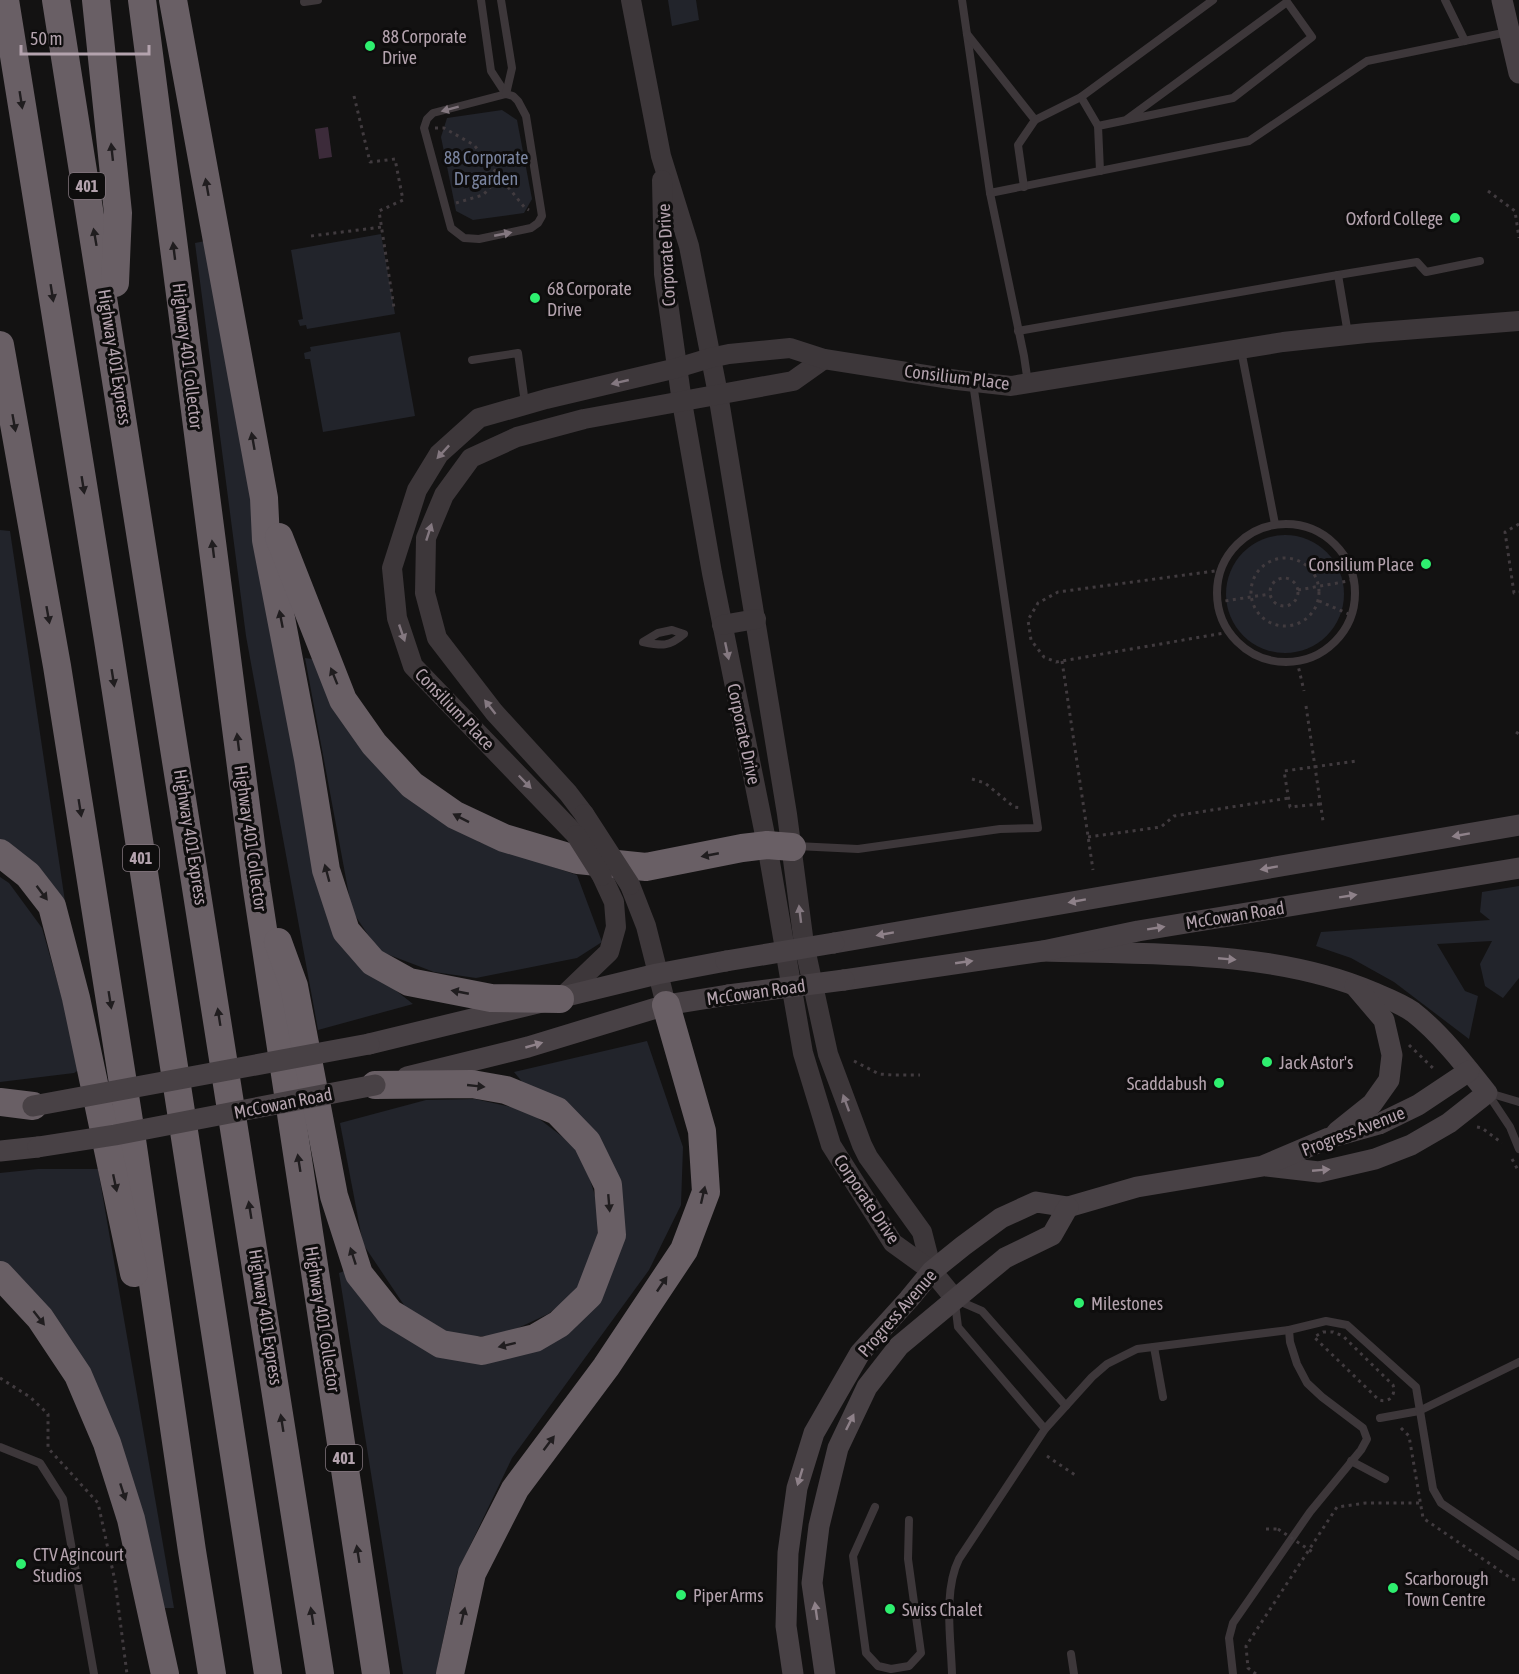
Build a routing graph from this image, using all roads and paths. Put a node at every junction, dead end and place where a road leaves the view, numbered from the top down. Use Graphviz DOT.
graph roads {
  1 [pos="5,0"];
  2 [pos="56,0"];
  3 [pos="96,0"];
  4 [pos="142,0"];
  5 [pos="173,0"];
  6 [pos="318,0"];
  7 [pos="481,0"];
  8 [pos="501,0"];
  9 [pos="631,0"];
  10 [pos="1213,0"];
  11 [pos="1445,0"];
  12 [pos="1502,0"];
  13 [pos="964,1"];
  14 [pos="304,2"];
  15 [pos="1510,32"];
  16 [pos="966,33"];
  17 [pos="1465,41"];
  18 [pos="1519,73"];
  19 [pos="506,94"];
  20 [pos="354,96"];
  21 [pos="1081,97"];
  22 [pos="1035,120"];
  23 [pos="1126,120"];
  24 [pos="1098,126"];
  25 [pos="424,128"];
  26 [pos="661,156"];
  27 [pos="1100,171"];
  28 [pos="500,177"];
  29 [pos="1024,187"];
  30 [pos="1488,191"];
  31 [pos="990,194"];
  32 [pos="446,207"];
  33 [pos="542,216"];
  34 [pos="382,227"];
  35 [pos="311,236"];
  36 [pos="1519,238"];
  37 [pos="1480,261"];
  38 [pos="1338,275"];
  39 [pos="394,308"];
  40 [pos="1519,321"];
  41 [pos="1018,331"];
  42 [pos="1348,334"];
  43 [pos="112,336"];
  44 [pos="0,345"];
  45 [pos="1241,348"];
  46 [pos="710,358"];
  47 [pos="824,359"];
  48 [pos="472,360"];
  49 [pos="677,368"];
  50 [pos="973,382"];
  51 [pos="1028,383"];
  52 [pos="718,394"];
  53 [pos="682,402"];
  54 [pos="526,404"];
  55 [pos="264,498"];
  56 [pos="1275,524"];
  57 [pos="1519,524"];
  58 [pos="1222,570"];
  59 [pos="1354,580"];
  60 [pos="1320,586"];
  61 [pos="1298,590"];
  62 [pos="1519,592"];
  63 [pos="1270,594"];
  64 [pos="1251,597"];
  65 [pos="1319,601"];
  66 [pos="1218,602"];
  67 [pos="1351,615"];
  68 [pos="756,619"];
  69 [pos="722,625"];
  70 [pos="1230,632"];
  71 [pos="1062,661"];
  72 [pos="1297,661"];
  73 [pos="1304,691"];
  74 [pos="1306,706"];
  75 [pos="1357,761"];
  76 [pos="1314,767"];
  77 [pos="972,779"];
  78 [pos="1289,798"];
  79 [pos="1320,804"];
  80 [pos="1036,810"];
  81 [pos="1323,821"];
  82 [pos="1519,825"];
  83 [pos="1088,837"];
  84 [pos="780,846"];
  85 [pos="0,853"];
  86 [pos="1519,868"];
  87 [pos="1093,870"];
  88 [pos="256,884"];
  89 [pos="1042,951"];
  90 [pos="657,974"];
  91 [pos="1353,984"];
  92 [pos="560,999"];
  93 [pos="666,1005"];
  94 [pos="1398,1046"];
  95 [pos="854,1061"];
  96 [pos="1469,1071"];
  97 [pos="1437,1072"];
  98 [pos="920,1075"];
  99 [pos="375,1085"];
  100 [pos="1487,1092"];
  101 [pos="0,1102"];
  102 [pos="1519,1102"];
  103 [pos="33,1106"];
  104 [pos="0,1110"];
  105 [pos="1477,1127"];
  106 [pos="1329,1138"];
  107 [pos="1519,1149"];
  108 [pos="0,1152"];
  109 [pos="1263,1166"];
  110 [pos="1519,1172"];
  111 [pos="1068,1207"];
  112 [pos="932,1271"];
  113 [pos="0,1275"];
  114 [pos="955,1299"];
  115 [pos="1289,1330"];
  116 [pos="1154,1347"];
  117 [pos="1519,1362"];
  118 [pos="0,1378"];
  119 [pos="1374,1396"];
  120 [pos="1163,1397"];
  121 [pos="1066,1406"];
  122 [pos="1419,1411"];
  123 [pos="1380,1418"];
  124 [pos="1045,1429"];
  125 [pos="0,1447"];
  126 [pos="1047,1456"];
  127 [pos="1351,1461"];
  128 [pos="1075,1475"];
  129 [pos="1385,1479"];
  130 [pos="1420,1503"];
  131 [pos="875,1507"];
  132 [pos="909,1520"];
  133 [pos="1266,1529"];
  134 [pos="192,1551"];
  135 [pos="1314,1553"];
  136 [pos="1519,1556"];
  137 [pos="1071,1654"];
  138 [pos="792,1670"];
  139 [pos="824,1672"];
  140 [pos="94,1674"];
  141 [pos="127,1674"];
  142 [pos="165,1674"];
  143 [pos="212,1674"];
  144 [pos="268,1674"];
  145 [pos="321,1674"];
  146 [pos="376,1674"];
  147 [pos="450,1674"];
  148 [pos="952,1674"];
  149 [pos="1074,1674"];
  150 [pos="1233,1674"];
  151 [pos="1256,1674"];
  1 -- 144 [label="highway, 401, one-way"];
  43 -- 2 [label="highway, Highway 401 Express / 401, one-way"];
  43 -- 3 [label="highway, one-way"];
  88 -- 4 [label="highway, Highway 401 Collector / 401, one-way"];
  55 -- 5 [label="highway, one-way"];
  6 -- 14 [label="lane"];
  7 -- 19 [label="lane"];
  8 -- 19 [label="lane"];
  9 -- 26 [label="street, Corporate Drive"];
  10 -- 21 [label="lane"];
  11 -- 17 [label="lane"];
  12 -- 15 [label="main road"];
  13 -- 16 [label="lane"];
  15 -- 17 [label="lane"];
  15 -- 18 [label="main road"];
  16 -- 22 [label="lane"];
  16 -- 31 [label="lane"];
  17 -- 27 [label="lane"];
  19 -- 25 [label="lane, one-way"];
  19 -- 33 [label="lane"];
  20 -- 34 [label="path"];
  21 -- 22 [label="lane"];
  21 -- 24 [label="lane"];
  22 -- 29 [label="lane"];
  23 -- 23 [label="lane"];
  23 -- 24 [label="lane"];
  24 -- 27 [label="lane"];
  25 -- 28 [label="path"];
  25 -- 32 [label="lane"];
  26 -- 46 [label="street, Corporate Drive"];
  26 -- 49 [label="street, Corporate Drive"];
  27 -- 29 [label="lane"];
  28 -- 32 [label="path"];
  28 -- 33 [label="path"];
  29 -- 31 [label="lane"];
  30 -- 36 [label="path"];
  31 -- 41 [label="lane"];
  32 -- 33 [label="lane, one-way"];
  34 -- 35 [label="path"];
  34 -- 39 [label="path"];
  37 -- 38 [label="lane"];
  38 -- 41 [label="lane"];
  38 -- 42 [label="lane"];
  40 -- 42 [label="street, Consilium Place"];
  41 -- 51 [label="lane"];
  42 -- 45 [label="street, Consilium Place"];
  145 -- 43 [label="highway, Highway 401 Express / 401, one-way"];
  44 -- 134 [label="highway, one-way"];
  45 -- 51 [label="street, Consilium Place"];
  45 -- 56 [label="lane"];
  46 -- 47 [label="street, Consilium Place"];
  46 -- 49 [label="street, Consilium Place"];
  46 -- 52 [label="street, Corporate Drive"];
  47 -- 50 [label="street, Consilium Place"];
  47 -- 52 [label="street, Consilium Place"];
  48 -- 54 [label="lane"];
  49 -- 53 [label="street, Corporate Drive"];
  49 -- 54 [label="street, Consilium Place, one-way"];
  50 -- 51 [label="street, Consilium Place"];
  50 -- 80 [label="lane"];
  52 -- 53 [label="street, Consilium Place"];
  52 -- 68 [label="street, Corporate Drive"];
  53 -- 69 [label="street, Corporate Drive"];
  90 -- 53 [label="street, Consilium Place, one-way, bridge"];
  54 -- 92 [label="street, Consilium Place, one-way, bridge"];
  84 -- 55 [label="highway, one-way"];
  92 -- 55 [label="highway, one-way"];
  56 -- 58 [label="lane"];
  56 -- 59 [label="lane"];
  57 -- 62 [label="path"];
  58 -- 66 [label="lane"];
  58 -- 71 [label="path"];
  59 -- 60 [label="path"];
  59 -- 67 [label="lane"];
  60 -- 61 [label="path"];
  60 -- 64 [label="path"];
  60 -- 65 [label="path"];
  61 -- 63 [label="path"];
  61 -- 63 [label="path"];
  63 -- 64 [label="path"];
  64 -- 65 [label="path"];
  64 -- 66 [label="path"];
  65 -- 67 [label="path"];
  66 -- 70 [label="lane"];
  67 -- 72 [label="lane"];
  68 -- 69 [label="street"];
  68 -- 84 [label="street, Corporate Drive"];
  69 -- 84 [label="street, Corporate Drive, one-way"];
  70 -- 71 [label="path"];
  70 -- 72 [label="lane"];
  71 -- 83 [label="path"];
  72 -- 73 [label="path"];
  74 -- 76 [label="path"];
  75 -- 76 [label="path"];
  76 -- 78 [label="path"];
  76 -- 79 [label="path"];
  77 -- 80 [label="path"];
  78 -- 79 [label="path"];
  78 -- 83 [label="path"];
  79 -- 81 [label="path"];
  80 -- 84 [label="lane"];
  82 -- 90 [label="main road, McCowan Road, one-way, bridge"];
  83 -- 87 [label="path"];
  112 -- 84 [label="street, Corporate Drive, one-way"];
  84 -- 112 [label="street, Corporate Drive"];
  85 -- 134 [label="highway, one-way"];
  89 -- 86 [label="main road, McCowan Road, one-way"];
  99 -- 88 [label="highway, one-way"];
  146 -- 88 [label="highway, Highway 401 Collector / 401, one-way"];
  89 -- 91 [label="main road, one-way"];
  93 -- 89 [label="main road, McCowan Road, one-way, bridge"];
  90 -- 92 [label="main road, McCowan Road"];
  90 -- 93 [label="street, Consilium Place"];
  91 -- 96 [label="main road"];
  91 -- 106 [label="main road"];
  92 -- 103 [label="main road, McCowan Road, bridge"];
  99 -- 93 [label="main road, McCowan Road, one-way"];
  147 -- 93 [label="highway, one-way"];
  94 -- 97 [label="path"];
  95 -- 98 [label="path"];
  96 -- 100 [label="main road"];
  96 -- 106 [label="main road, Progress Avenue"];
  99 -- 108 [label="main road, McCowan Road, bridge"];
  100 -- 102 [label="lane"];
  100 -- 107 [label="lane"];
  109 -- 100 [label="main road, Progress Avenue, one-way"];
  101 -- 103 [label="highway"];
  103 -- 104 [label="main road, McCowan Road"];
  105 -- 110 [label="path"];
  106 -- 109 [label="main road, Progress Avenue"];
  109 -- 111 [label="main road, Progress Avenue"];
  111 -- 112 [label="main road, Progress Avenue"];
  111 -- 114 [label="main road, Progress Avenue"];
  112 -- 114 [label="street, Corporate Drive"];
  112 -- 138 [label="main road, Progress Avenue, one-way"];
  113 -- 142 [label="highway, one-way"];
  114 -- 121 [label="lane"];
  114 -- 124 [label="lane"];
  139 -- 114 [label="main road, Progress Avenue, one-way"];
  115 -- 116 [label="lane"];
  115 -- 122 [label="lane"];
  115 -- 127 [label="lane"];
  116 -- 120 [label="lane"];
  116 -- 121 [label="lane"];
  117 -- 122 [label="lane"];
  118 -- 141 [label="path"];
  119 -- 119 [label="path"];
  121 -- 124 [label="lane"];
  122 -- 123 [label="lane"];
  122 -- 136 [label="lane"];
  124 -- 148 [label="lane"];
  125 -- 140 [label="lane"];
  126 -- 128 [label="path"];
  127 -- 129 [label="lane"];
  127 -- 150 [label="lane"];
  130 -- 151 [label="path"];
  131 -- 132 [label="lane"];
  133 -- 135 [label="path, bridge"];
  134 -- 143 [label="highway"];
  137 -- 149 [label="lane"];
  138 -- 139 [label="main road"];
}
